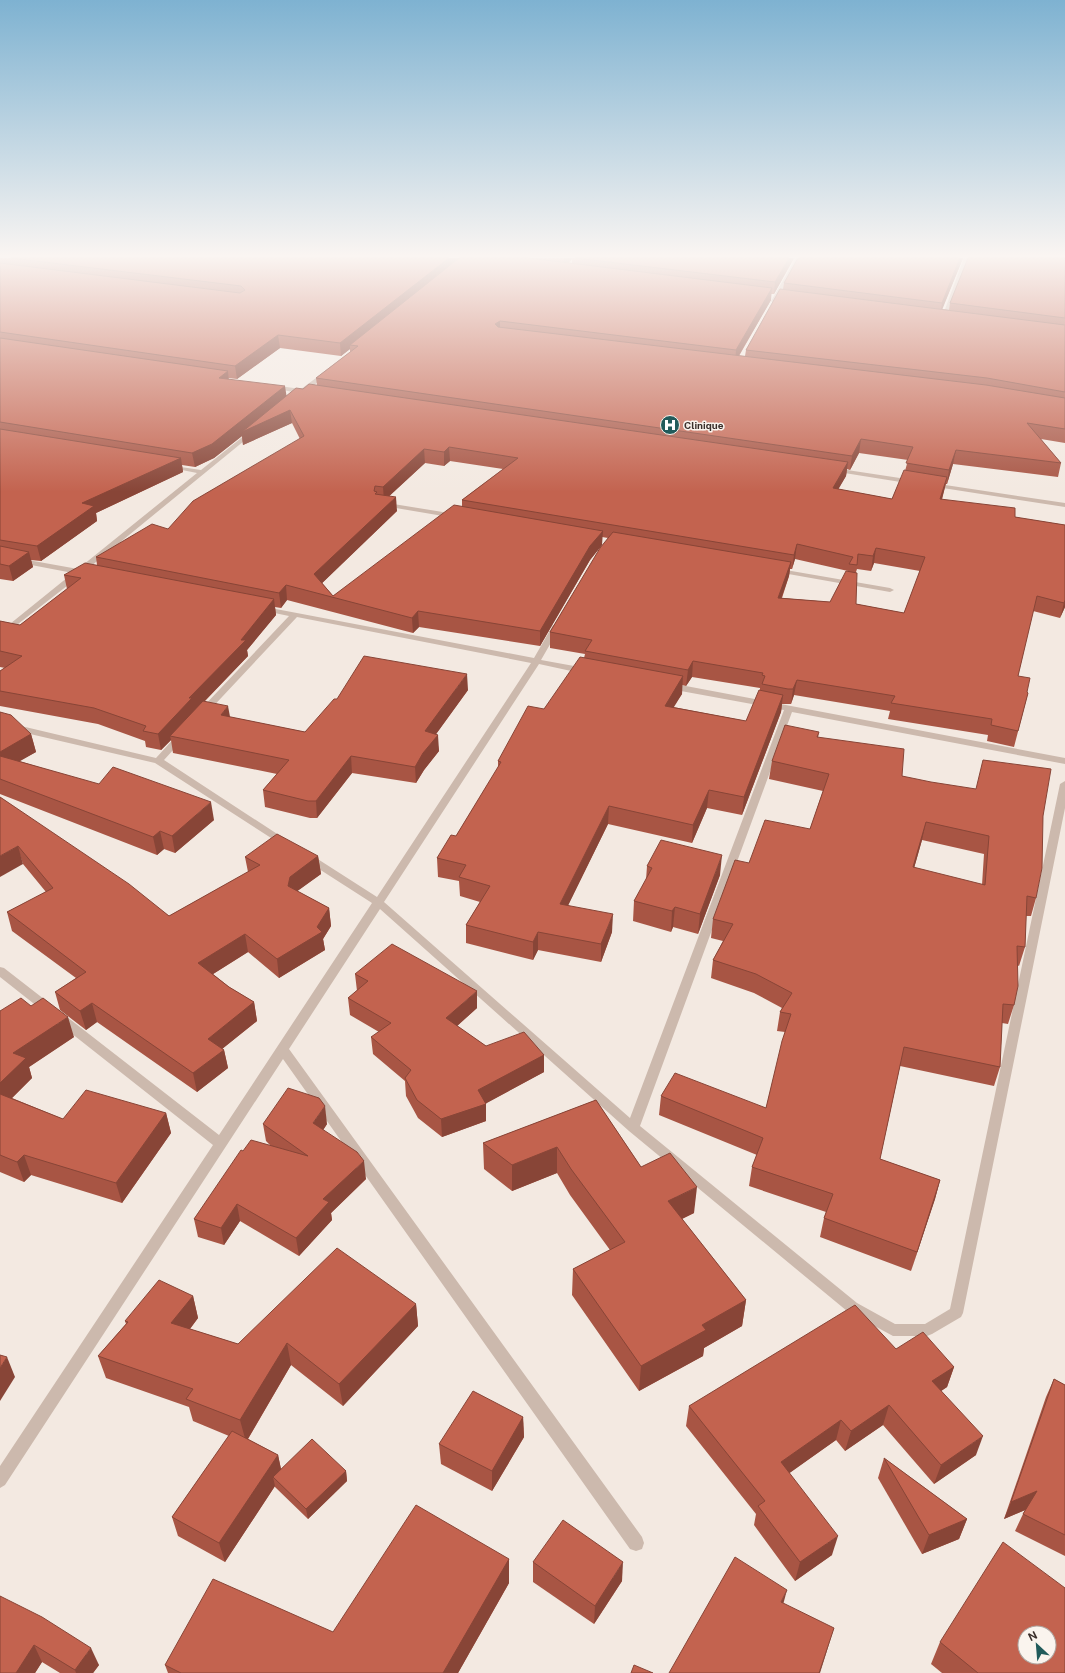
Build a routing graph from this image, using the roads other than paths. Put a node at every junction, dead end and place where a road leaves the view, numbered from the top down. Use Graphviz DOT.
graph roads {
  1 [pos="333,366"];
  2 [pos="264,385"];
  3 [pos="303,391"];
  4 [pos="318,393"];
  5 [pos="297,396"];
  6 [pos="256,429"];
  7 [pos="164,466"];
  8 [pos="829,470"];
  9 [pos="203,472"];
  10 [pos="380,503"];
  11 [pos="1065,505"];
  12 [pos="465,517"];
  13 [pos="0,557"];
  14 [pos="766,568"];
  15 [pos="78,572"];
  16 [pos="93,575"];
  17 [pos="890,590"];
  18 [pos="256,607"];
  19 [pos="294,614"];
  20 [pos="563,614"];
  21 [pos="0,636"];
  22 [pos="536,662"];
  23 [pos="597,673"];
  24 [pos="658,684"];
  25 [pos="789,708"];
  26 [pos="196,720"];
  27 [pos="0,724"];
  28 [pos="185,732"];
  29 [pos="158,761"];
  30 [pos="1065,761"];
  31 [pos="1065,784"];
  32 [pos="379,903"];
  33 [pos="0,971"];
  34 [pos="283,1050"];
  35 [pos="633,1128"];
  36 [pos="221,1144"];
  37 [pos="0,1480"];
  38 [pos="636,1543"];
  1 -- 3 [label="street"];
  2 -- 3 [label="street"];
  3 -- 4 [label="street"];
  3 -- 5 [label="street"];
  6 -- 9 [label="street"];
  7 -- 9 [label="street"];
  8 -- 11 [label="street"];
  9 -- 15 [label="street"];
  10 -- 12 [label="street"];
  13 -- 15 [label="street"];
  14 -- 17 [label="street"];
  15 -- 16 [label="street"];
  15 -- 21 [label="street"];
  18 -- 19 [label="street"];
  19 -- 22 [label="street"];
  19 -- 26 [label="street"];
  20 -- 22 [label="street"];
  22 -- 23 [label="street"];
  22 -- 32 [label="street"];
  24 -- 25 [label="street"];
  25 -- 30 [label="street"];
  25 -- 35 [label="street"];
  27 -- 29 [label="street"];
  28 -- 29 [label="street"];
  29 -- 32 [label="street"];
  31 -- 35 [label="street"];
  32 -- 34 [label="street"];
  32 -- 35 [label="street"];
  33 -- 36 [label="street"];
  34 -- 36 [label="street"];
  34 -- 38 [label="street"];
  36 -- 37 [label="street"];
}
